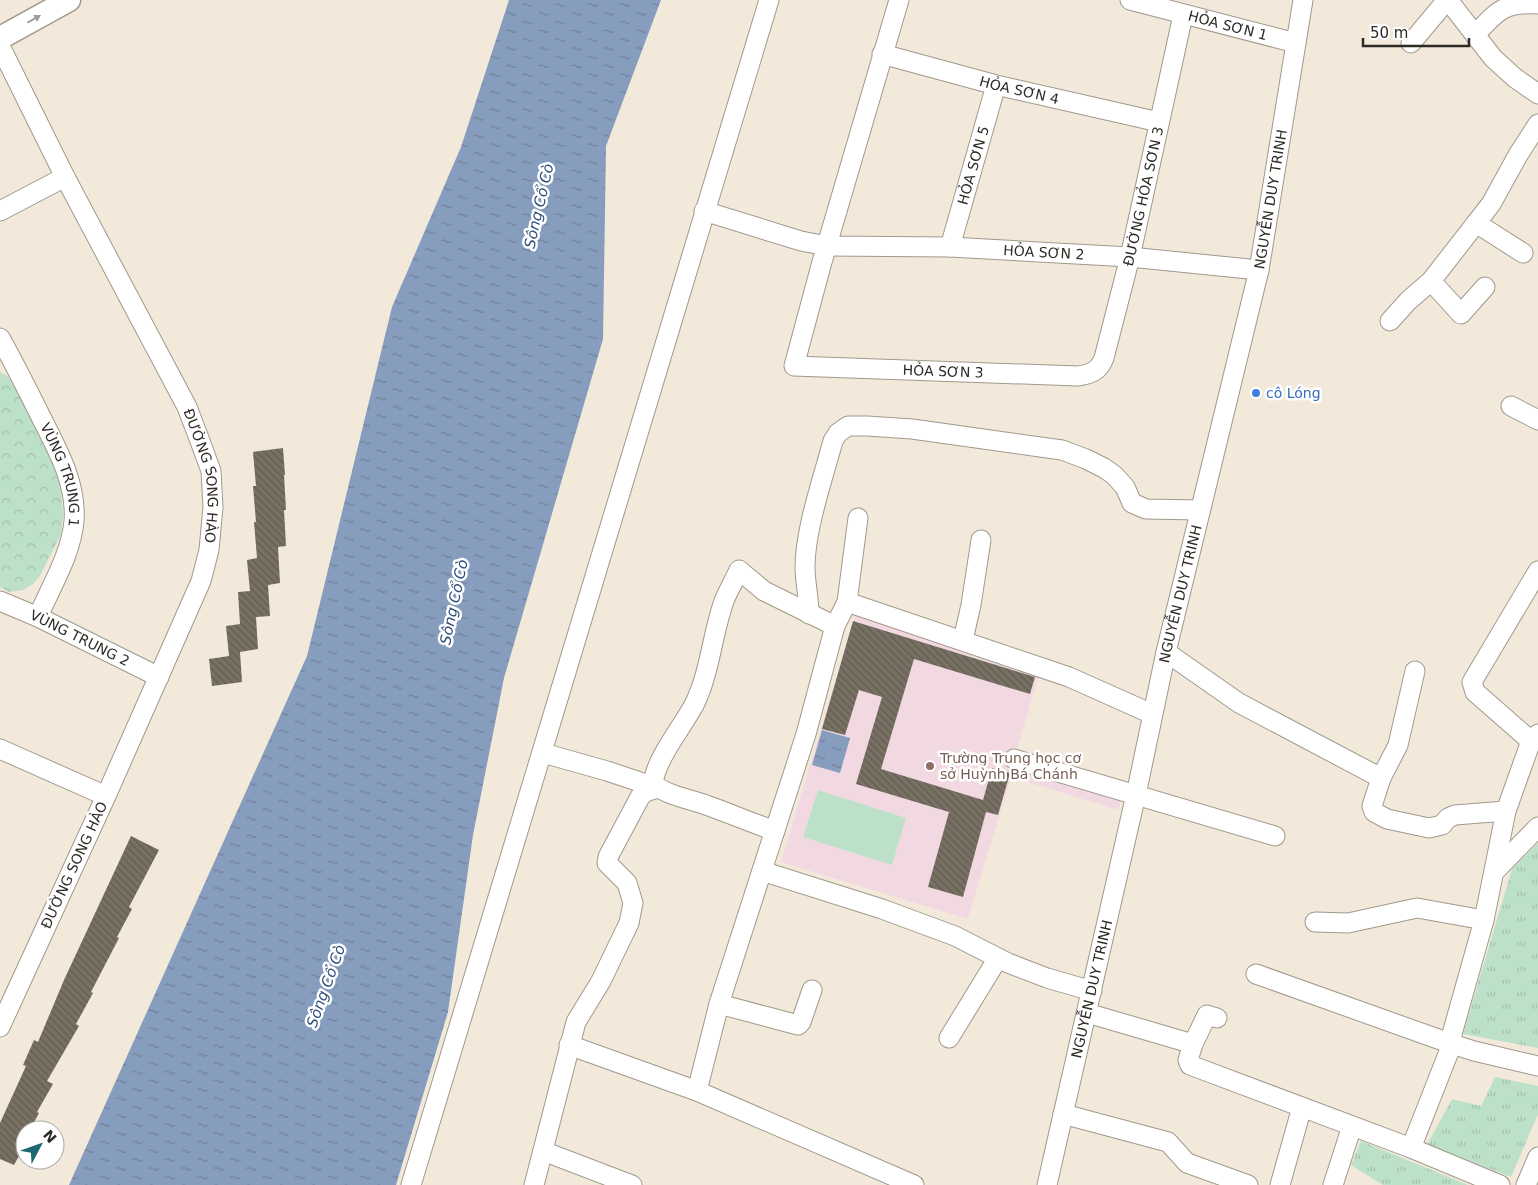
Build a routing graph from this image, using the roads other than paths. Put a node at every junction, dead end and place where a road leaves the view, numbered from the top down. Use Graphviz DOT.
graph roads {
  1 [pos="69,0"];
  2 [pos="769,0"];
  3 [pos="899,0"];
  4 [pos="1130,0"];
  5 [pos="1303,0"];
  6 [pos="1447,0"];
  7 [pos="1538,4"];
  8 [pos="1183,15"];
  9 [pos="1475,35"];
  10 [pos="0,38"];
  11 [pos="1296,43"];
  12 [pos="1411,43"];
  13 [pos="0,46"];
  14 [pos="882,54"];
  15 [pos="996,85"];
  16 [pos="1538,94"];
  17 [pos="1159,122"];
  18 [pos="1538,124"];
  19 [pos="64,177"];
  20 [pos="0,211"];
  21 [pos="704,211"];
  22 [pos="1476,223"];
  23 [pos="828,246"];
  24 [pos="950,247"];
  25 [pos="1523,254"];
  26 [pos="1130,257"];
  27 [pos="1259,270"];
  28 [pos="1431,281"];
  29 [pos="1485,287"];
  30 [pos="1390,321"];
  31 [pos="2,347"];
  32 [pos="1092,374"];
  33 [pos="1511,406"];
  34 [pos="1538,420"];
  35 [pos="1200,510"];
  36 [pos="858,518"];
  37 [pos="982,540"];
  38 [pos="1538,572"];
  39 [pos="0,602"];
  40 [pos="847,602"];
  41 [pos="809,614"];
  42 [pos="38,617"];
  43 [pos="835,626"];
  44 [pos="963,640"];
  45 [pos="1166,652"];
  46 [pos="1415,672"];
  47 [pos="159,677"];
  48 [pos="1152,714"];
  49 [pos="1534,738"];
  50 [pos="0,749"];
  51 [pos="543,753"];
  52 [pos="1014,759"];
  53 [pos="1381,778"];
  54 [pos="658,788"];
  55 [pos="106,796"];
  56 [pos="1136,796"];
  57 [pos="1506,811"];
  58 [pos="1538,827"];
  59 [pos="775,831"];
  60 [pos="1275,836"];
  61 [pos="762,871"];
  62 [pos="1495,871"];
  63 [pos="1484,920"];
  64 [pos="1315,922"];
  65 [pos="998,958"];
  66 [pos="1256,974"];
  67 [pos="812,990"];
  68 [pos="1092,991"];
  69 [pos="719,1004"];
  70 [pos="1087,1013"];
  71 [pos="1218,1018"];
  72 [pos="0,1027"];
  73 [pos="949,1038"];
  74 [pos="1193,1044"];
  75 [pos="1452,1044"];
  76 [pos="569,1045"];
  77 [pos="1538,1066"];
  78 [pos="697,1091"];
  79 [pos="1302,1108"];
  80 [pos="1062,1114"];
  81 [pos="1352,1126"];
  82 [pos="1411,1148"];
  83 [pos="543,1150"];
  84 [pos="1538,1157"];
  85 [pos="411,1185"];
  86 [pos="534,1185"];
  87 [pos="632,1185"];
  88 [pos="914,1185"];
  89 [pos="1047,1185"];
  90 [pos="1248,1185"];
  91 [pos="1280,1185"];
  92 [pos="1333,1185"];
  93 [pos="1500,1185"];
  94 [pos="1526,1185"];
  10 -- 1 [label="main road, one-way"];
  2 -- 21 [label="street"];
  3 -- 14 [label="street"];
  4 -- 8 [label="street, HỎA SƠN 1"];
  5 -- 11 [label="street, NGUYỄN DUY TRINH"];
  6 -- 9 [label="street"];
  6 -- 12 [label="street"];
  7 -- 9 [label="street"];
  8 -- 11 [label="street, HỎA SƠN 1"];
  8 -- 17 [label="street, ĐƯỜNG HỎA SƠN 3"];
  9 -- 16 [label="street"];
  11 -- 27 [label="street, NGUYỄN DUY TRINH"];
  13 -- 19 [label="street, ĐƯỜNG SONG HÀO"];
  14 -- 15 [label="street, HỎA SƠN 4"];
  14 -- 23 [label="street"];
  15 -- 17 [label="street, HỎA SƠN 4"];
  15 -- 24 [label="street, HỎA SƠN 5"];
  17 -- 26 [label="street, ĐƯỜNG HỎA SƠN 3"];
  18 -- 22 [label="street"];
  19 -- 20 [label="street"];
  19 -- 47 [label="street, ĐƯỜNG SONG HÀO"];
  21 -- 23 [label="street, HỎA SƠN 2"];
  21 -- 51 [label="street"];
  22 -- 25 [label="street"];
  22 -- 28 [label="street"];
  23 -- 24 [label="street, HỎA SƠN 2"];
  23 -- 32 [label="street, HỎA SƠN 3"];
  24 -- 26 [label="street, HỎA SƠN 2"];
  26 -- 27 [label="street, HỎA SƠN 2"];
  26 -- 32 [label="street, ĐƯỜNG HỎA SƠN 3"];
  27 -- 35 [label="street, NGUYỄN DUY TRINH"];
  28 -- 29 [label="street"];
  28 -- 30 [label="street"];
  31 -- 42 [label="street, VÙNG TRUNG 1"];
  33 -- 34 [label="street"];
  35 -- 41 [label="street"];
  35 -- 45 [label="street, NGUYỄN DUY TRINH"];
  36 -- 40 [label="street"];
  37 -- 44 [label="street"];
  38 -- 49 [label="street"];
  39 -- 42 [label="street, VÙNG TRUNG 2"];
  40 -- 43 [label="street"];
  40 -- 44 [label="street"];
  41 -- 43 [label="street"];
  41 -- 54 [label="street"];
  42 -- 47 [label="street, VÙNG TRUNG 2"];
  43 -- 59 [label="street"];
  44 -- 48 [label="street"];
  45 -- 48 [label="street, NGUYỄN DUY TRINH"];
  45 -- 53 [label="street"];
  46 -- 53 [label="street"];
  47 -- 55 [label="street, ĐƯỜNG SONG HÀO"];
  48 -- 56 [label="street, NGUYỄN DUY TRINH"];
  49 -- 57 [label="street"];
  50 -- 55 [label="street"];
  51 -- 54 [label="street"];
  51 -- 85 [label="street"];
  52 -- 56 [label="street"];
  53 -- 57 [label="street"];
  54 -- 59 [label="street"];
  54 -- 76 [label="street"];
  55 -- 72 [label="street, ĐƯỜNG SONG HÀO"];
  56 -- 60 [label="street"];
  56 -- 68 [label="street, NGUYỄN DUY TRINH"];
  57 -- 62 [label="street"];
  58 -- 62 [label="street"];
  59 -- 61 [label="street"];
  61 -- 65 [label="street"];
  61 -- 69 [label="street"];
  62 -- 63 [label="street"];
  63 -- 64 [label="street"];
  63 -- 75 [label="street"];
  65 -- 68 [label="street"];
  65 -- 73 [label="street"];
  66 -- 75 [label="street"];
  67 -- 69 [label="street"];
  68 -- 70 [label="street, NGUYỄN DUY TRINH"];
  69 -- 78 [label="street"];
  70 -- 74 [label="street"];
  70 -- 80 [label="street, NGUYỄN DUY TRINH"];
  71 -- 74 [label="street"];
  74 -- 79 [label="street"];
  75 -- 77 [label="street"];
  75 -- 82 [label="street"];
  76 -- 78 [label="street"];
  76 -- 83 [label="street"];
  78 -- 88 [label="street"];
  79 -- 81 [label="street"];
  79 -- 91 [label="street"];
  80 -- 89 [label="street, NGUYỄN DUY TRINH"];
  80 -- 90 [label="street"];
  81 -- 82 [label="street"];
  81 -- 92 [label="street"];
  82 -- 93 [label="street"];
  83 -- 86 [label="street"];
  83 -- 87 [label="street"];
  84 -- 94 [label="street"];
}
